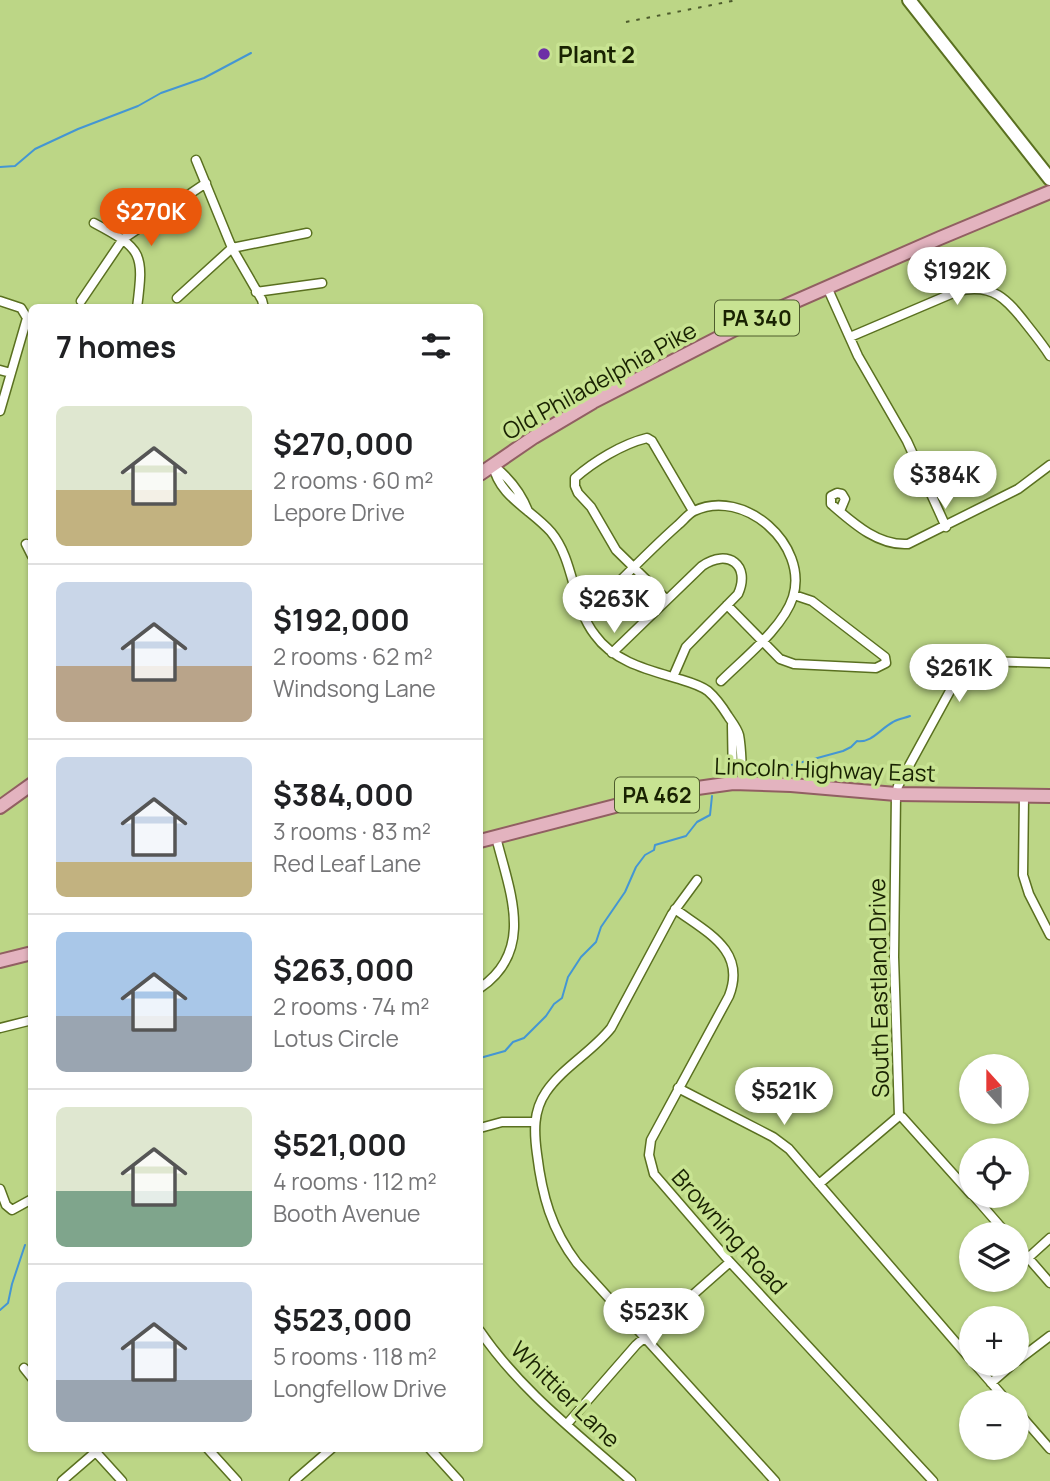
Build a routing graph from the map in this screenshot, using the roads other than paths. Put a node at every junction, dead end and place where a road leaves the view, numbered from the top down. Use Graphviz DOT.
graph roads {
  1 [pos="909,0"];
  2 [pos="196,160"];
  3 [pos="1050,179"];
  4 [pos="206,183"];
  5 [pos="1050,192"];
  6 [pos="94,223"];
  7 [pos="307,233"];
  8 [pos="123,239"];
  9 [pos="232,248"];
  10 [pos="322,283"];
  11 [pos="827,287"];
  12 [pos="256,292"];
  13 [pos="177,298"];
  14 [pos="0,301"];
  15 [pos="81,301"];
  16 [pos="138,304"];
  17 [pos="263,304"];
  18 [pos="850,337"];
  19 [pos="1050,356"];
  20 [pos="0,370"];
  21 [pos="11,373"];
  22 [pos="0,411"];
  23 [pos="493,465"];
  24 [pos="1050,465"];
  25 [pos="483,472"];
  26 [pos="840,511"];
  27 [pos="693,512"];
  28 [pos="946,527"];
  29 [pos="26,544"];
  30 [pos="28,548"];
  31 [pos="635,567"];
  32 [pos="794,595"];
  33 [pos="602,599"];
  34 [pos="667,600"];
  35 [pos="727,605"];
  36 [pos="762,640"];
  37 [pos="612,653"];
  38 [pos="1050,663"];
  39 [pos="673,677"];
  40 [pos="721,681"];
  41 [pos="738,783"];
  42 [pos="28,787"];
  43 [pos="896,794"];
  44 [pos="1024,796"];
  45 [pos="1050,796"];
  46 [pos="0,807"];
  47 [pos="496,837"];
  48 [pos="483,840"];
  49 [pos="697,880"];
  50 [pos="675,909"];
  51 [pos="1050,935"];
  52 [pos="28,954"];
  53 [pos="0,961"];
  54 [pos="483,985"];
  55 [pos="28,1021"];
  56 [pos="0,1028"];
  57 [pos="678,1088"];
  58 [pos="899,1116"];
  59 [pos="535,1122"];
  60 [pos="483,1127"];
  61 [pos="959,1180"];
  62 [pos="819,1184"];
  63 [pos="0,1189"];
  64 [pos="28,1202"];
  65 [pos="984,1208"];
  66 [pos="996,1222"];
  67 [pos="1050,1238"];
  68 [pos="1029,1257"];
  69 [pos="1029,1259"];
  70 [pos="730,1262"];
  71 [pos="1050,1283"];
  72 [pos="1050,1336"];
  73 [pos="483,1337"];
  74 [pos="644,1337"];
  75 [pos="959,1346"];
  76 [pos="1029,1352"];
  77 [pos="24,1368"];
  78 [pos="28,1373"];
  79 [pos="986,1376"];
  80 [pos="1000,1376"];
  81 [pos="992,1383"];
  82 [pos="998,1390"];
  83 [pos="567,1424"];
  84 [pos="1029,1425"];
  85 [pos="1050,1449"];
  86 [pos="94,1452"];
  87 [pos="98,1452"];
  88 [pos="211,1452"];
  89 [pos="328,1452"];
  90 [pos="433,1452"];
  91 [pos="62,1481"];
  92 [pos="122,1481"];
  93 [pos="237,1481"];
  94 [pos="294,1481"];
  95 [pos="459,1481"];
  96 [pos="631,1481"];
  97 [pos="775,1481"];
  98 [pos="933,1481"];
  1 -- 3 [label="main road"];
  2 -- 4 [label="street"];
  4 -- 8 [label="street"];
  4 -- 9 [label="street"];
  5 -- 11 [label="main road, Old Philadelphia Pike / PA 340"];
  6 -- 8 [label="street"];
  7 -- 9 [label="street"];
  8 -- 15 [label="street"];
  8 -- 16 [label="street"];
  9 -- 12 [label="street"];
  9 -- 13 [label="street"];
  10 -- 12 [label="street"];
  11 -- 18 [label="street"];
  11 -- 23 [label="main road, Old Philadelphia Pike / PA 340"];
  12 -- 17 [label="street"];
  14 -- 21 [label="street"];
  18 -- 19 [label="street"];
  18 -- 28 [label="street"];
  20 -- 21 [label="street"];
  21 -- 22 [label="street"];
  23 -- 25 [label="main road, Old Philadelphia Pike / PA 340"];
  23 -- 37 [label="street"];
  24 -- 28 [label="street"];
  26 -- 28 [label="street"];
  27 -- 31 [label="street"];
  27 -- 31 [label="street"];
  27 -- 32 [label="street"];
  29 -- 30 [label="street"];
  31 -- 33 [label="street"];
  31 -- 34 [label="street"];
  32 -- 36 [label="street"];
  32 -- 36 [label="street"];
  34 -- 35 [label="street"];
  34 -- 37 [label="street"];
  35 -- 36 [label="street"];
  35 -- 39 [label="street"];
  36 -- 40 [label="street"];
  37 -- 39 [label="street"];
  38 -- 43 [label="street"];
  39 -- 41 [label="street"];
  41 -- 43 [label="main road, Lincoln Highway East / PA 462"];
  41 -- 47 [label="main road, Lincoln Highway East / PA 462"];
  42 -- 46 [label="main road"];
  43 -- 44 [label="main road, Lincoln Highway East / PA 462"];
  43 -- 58 [label="street, South Eastland Drive"];
  44 -- 45 [label="main road, Lincoln Highway East / PA 462"];
  44 -- 51 [label="street"];
  47 -- 48 [label="main road, Lincoln Highway East / PA 462"];
  47 -- 54 [label="street"];
  49 -- 50 [label="street"];
  50 -- 57 [label="street, Browning Road"];
  50 -- 59 [label="street"];
  52 -- 53 [label="main road"];
  55 -- 56 [label="street"];
  57 -- 62 [label="street"];
  57 -- 70 [label="street, Browning Road"];
  58 -- 61 [label="street, South Eastland Drive"];
  58 -- 62 [label="street"];
  59 -- 60 [label="street"];
  59 -- 74 [label="street"];
  62 -- 75 [label="street"];
  63 -- 64 [label="street"];
  65 -- 66 [label="street, South Eastland Drive"];
  67 -- 68 [label="street"];
  69 -- 71 [label="street"];
  70 -- 74 [label="street"];
  70 -- 98 [label="street, Browning Road"];
  72 -- 76 [label="street"];
  73 -- 83 [label="street, Whittier Lane"];
  74 -- 83 [label="street"];
  74 -- 97 [label="street"];
  77 -- 78 [label="street"];
  79 -- 81 [label="street"];
  80 -- 81 [label="street"];
  81 -- 82 [label="street"];
  83 -- 96 [label="street, Whittier Lane"];
  84 -- 85 [label="street"];
  86 -- 91 [label="street"];
  87 -- 92 [label="street"];
  88 -- 93 [label="street"];
  89 -- 94 [label="street"];
  90 -- 95 [label="street"];
}
